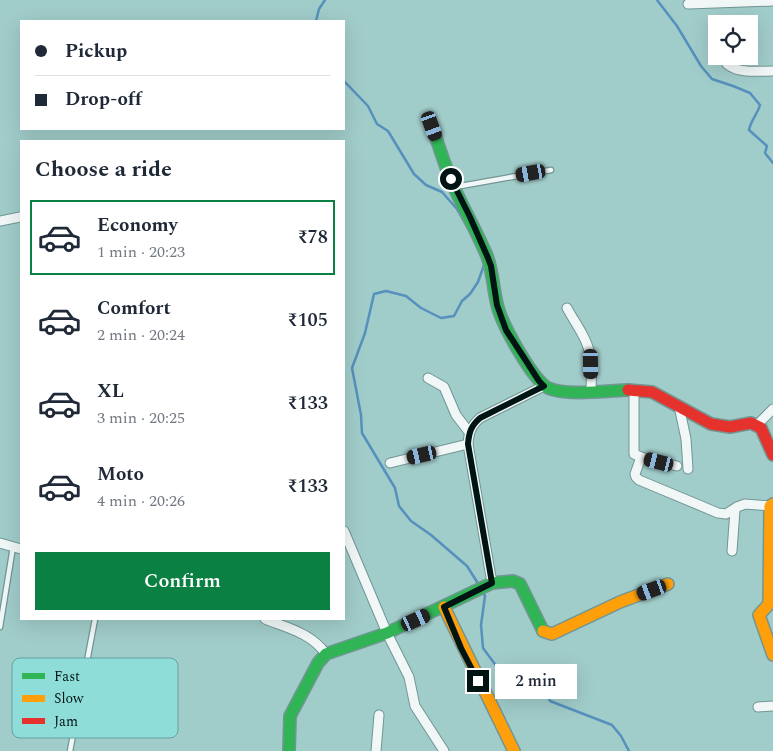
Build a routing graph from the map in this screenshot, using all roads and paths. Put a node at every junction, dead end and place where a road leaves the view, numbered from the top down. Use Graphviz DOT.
graph roads {
  1 [pos="773,1"];
  2 [pos="688,4"];
  3 [pos="728,65"];
  4 [pos="773,71"];
  5 [pos="432,126"];
  6 [pos="551,170"];
  7 [pos="454,187"];
  8 [pos="20,217"];
  9 [pos="0,221"];
  10 [pos="567,308"];
  11 [pos="428,378"];
  12 [pos="544,386"];
  13 [pos="634,390"];
  14 [pos="592,391"];
  15 [pos="679,406"];
  16 [pos="771,412"];
  17 [pos="757,424"];
  18 [pos="469,432"];
  19 [pos="770,440"];
  20 [pos="468,444"];
  21 [pos="773,455"];
  22 [pos="641,457"];
  23 [pos="390,463"];
  24 [pos="677,466"];
  25 [pos="688,469"];
  26 [pos="772,505"];
  27 [pos="737,507"];
  28 [pos="345,533"];
  29 [pos="0,543"];
  30 [pos="17,548"];
  31 [pos="732,551"];
  32 [pos="668,584"];
  33 [pos="484,587"];
  34 [pos="444,607"];
  35 [pos="94,620"];
  36 [pos="267,620"];
  37 [pos="0,627"];
  38 [pos="387,633"];
  39 [pos="326,654"];
  40 [pos="773,656"];
  41 [pos="87,658"];
  42 [pos="773,706"];
  43 [pos="758,707"];
  44 [pos="380,715"];
  45 [pos="72,738"];
  46 [pos="70,751"];
  47 [pos="289,751"];
  48 [pos="376,751"];
  49 [pos="444,751"];
  50 [pos="514,751"];
  1 -- 2 [label="street"];
  3 -- 4 [label="street"];
  5 -- 7 [label="street"];
  6 -- 7 [label="lane"];
  7 -- 12 [label="street"];
  8 -- 9 [label="street"];
  10 -- 14 [label="street"];
  11 -- 18 [label="street"];
  12 -- 14 [label="street"];
  12 -- 18 [label="street"];
  13 -- 14 [label="street"];
  13 -- 15 [label="street"];
  13 -- 22 [label="street"];
  15 -- 17 [label="street"];
  15 -- 25 [label="street"];
  16 -- 17 [label="street"];
  17 -- 19 [label="street"];
  18 -- 20 [label="street"];
  19 -- 21 [label="street"];
  20 -- 23 [label="street"];
  20 -- 33 [label="street"];
  22 -- 24 [label="street"];
  22 -- 27 [label="street"];
  26 -- 27 [label="street"];
  26 -- 40 [label="street"];
  27 -- 31 [label="street"];
  28 -- 38 [label="street"];
  29 -- 30 [label="street"];
  30 -- 37 [label="lane"];
  32 -- 33 [label="street"];
  33 -- 34 [label="street"];
  34 -- 38 [label="street"];
  34 -- 50 [label="street"];
  35 -- 41 [label="lane"];
  36 -- 39 [label="street"];
  38 -- 39 [label="street"];
  38 -- 49 [label="street"];
  39 -- 47 [label="street"];
  42 -- 43 [label="street"];
  44 -- 48 [label="street"];
  45 -- 46 [label="lane"];
}
